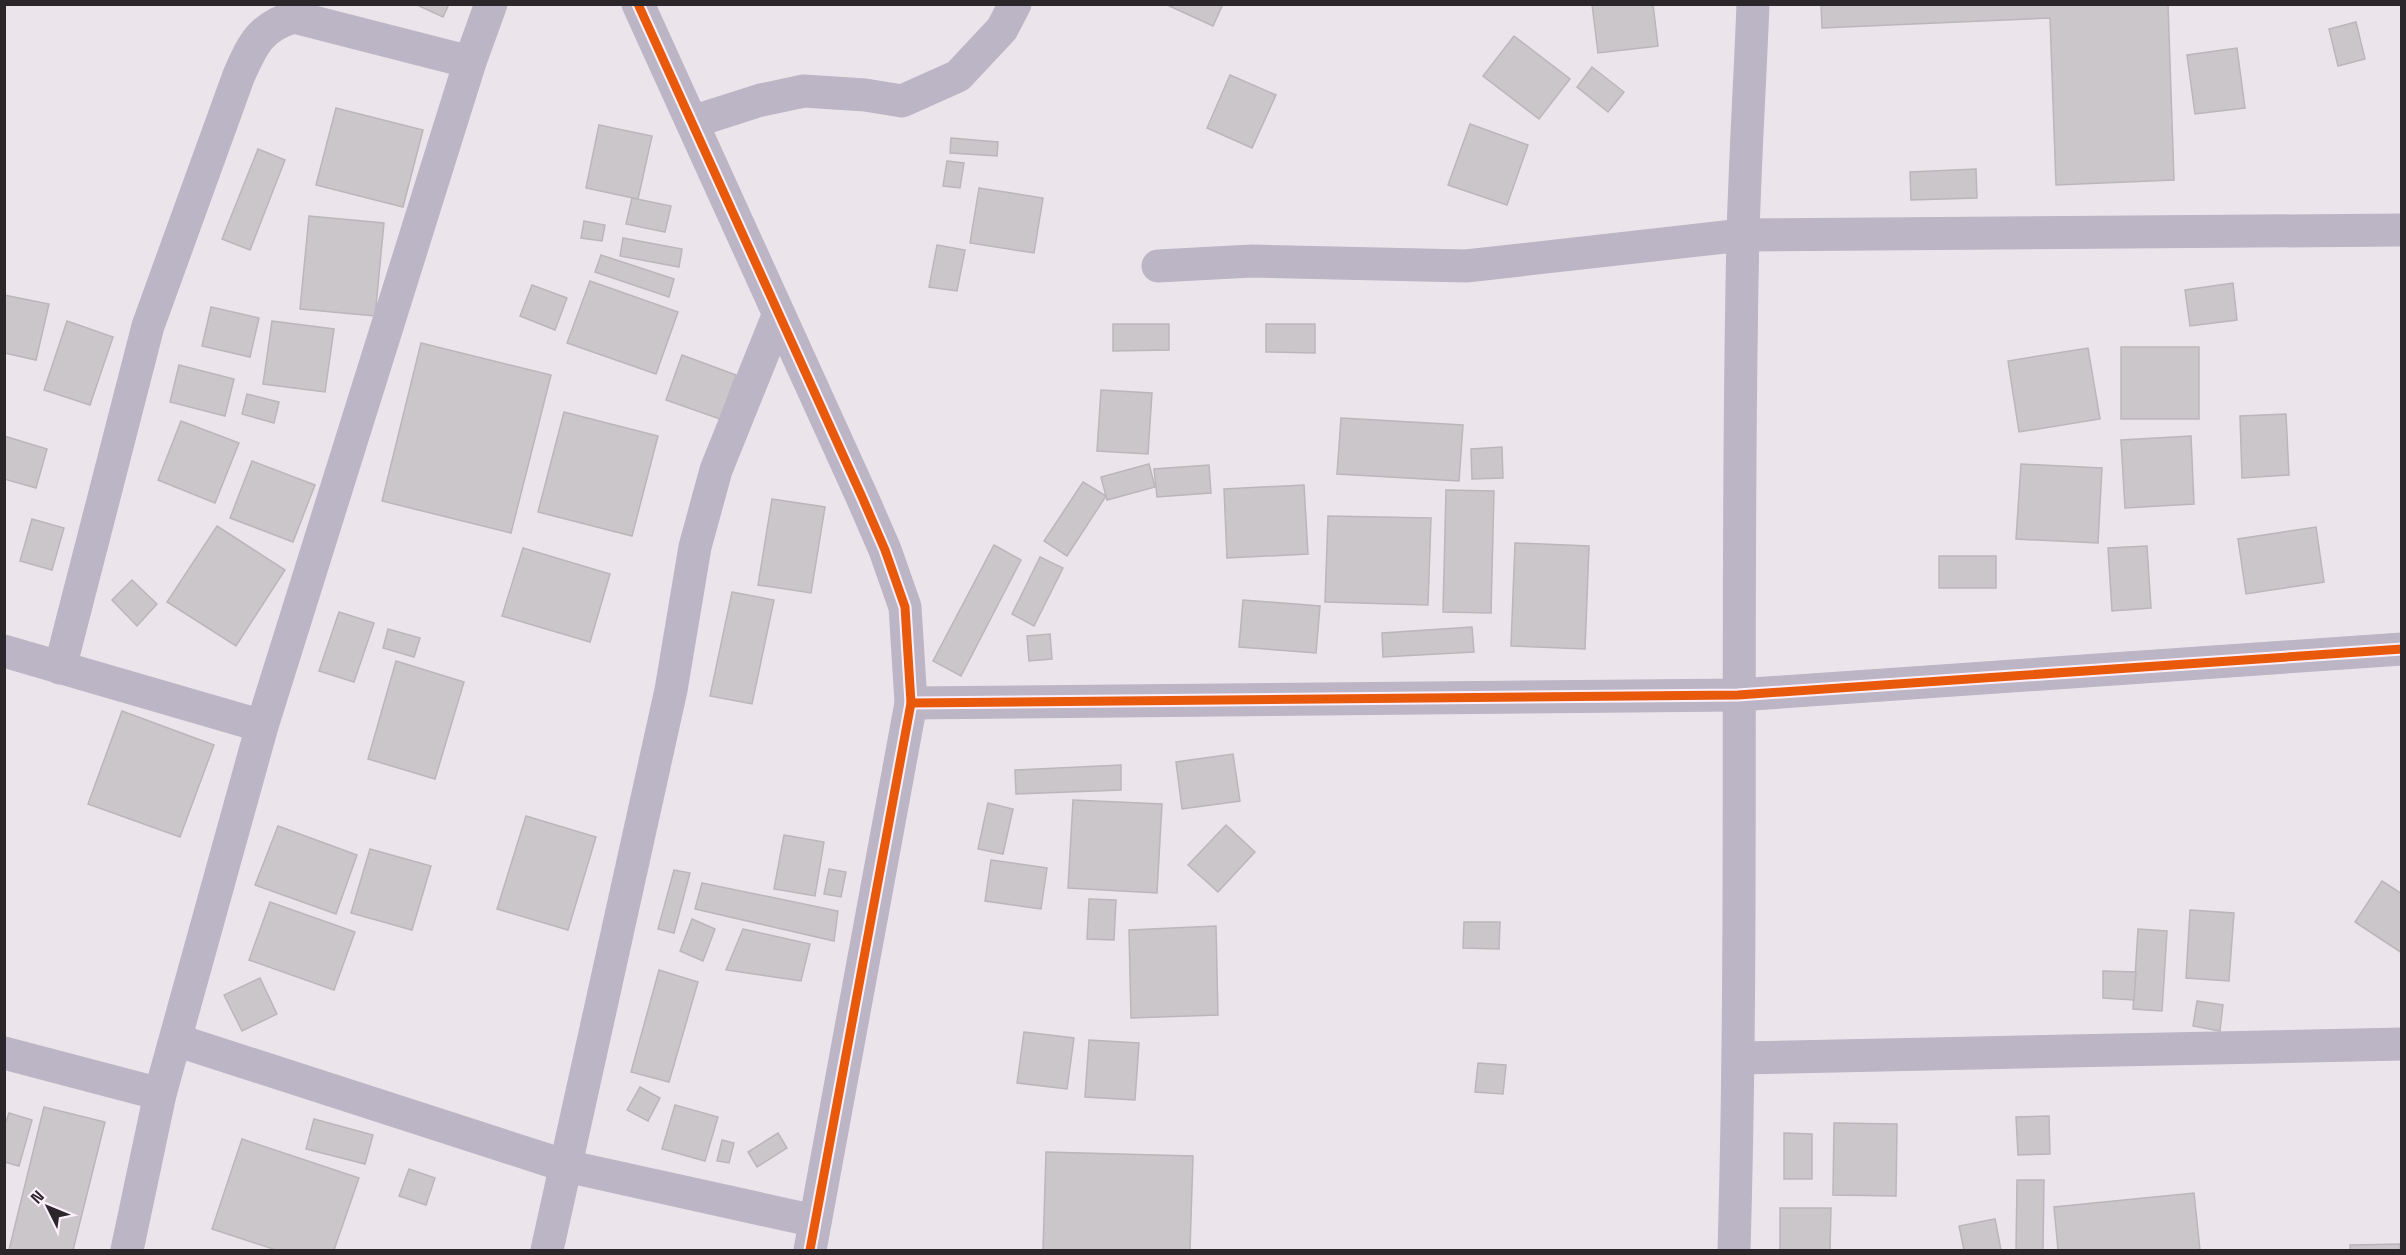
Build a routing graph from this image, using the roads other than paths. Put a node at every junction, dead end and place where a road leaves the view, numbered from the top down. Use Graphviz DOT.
graph roads {
  1 [pos="490,4"];
  2 [pos="638,4"];
  3 [pos="1015,4"];
  4 [pos="1753,4"];
  5 [pos="470,62"];
  6 [pos="692,122"];
  7 [pos="2402,230"];
  8 [pos="1743,235"];
  9 [pos="1158,266"];
  10 [pos="778,316"];
  11 [pos="2402,649"];
  12 [pos="4,651"];
  13 [pos="60,668"];
  14 [pos="1738,694"];
  15 [pos="910,703"];
  16 [pos="262,726"];
  17 [pos="176,1040"];
  18 [pos="2402,1044"];
  19 [pos="4,1053"];
  20 [pos="1740,1058"];
  21 [pos="160,1094"];
  22 [pos="566,1166"];
  23 [pos="813,1236"];
  24 [pos="127,1251"];
  25 [pos="547,1251"];
  26 [pos="1734,1251"];
  1 -- 5 [label="street"];
  2 -- 6 [label="street"];
  3 -- 6 [label="street"];
  4 -- 8 [label="street"];
  5 -- 13 [label="street"];
  5 -- 16 [label="street"];
  6 -- 10 [label="street"];
  7 -- 8 [label="street"];
  8 -- 9 [label="street"];
  8 -- 14 [label="street"];
  10 -- 15 [label="street"];
  10 -- 22 [label="street"];
  11 -- 14 [label="street"];
  12 -- 13 [label="street"];
  13 -- 16 [label="street"];
  14 -- 15 [label="street"];
  14 -- 20 [label="street"];
  15 -- 23 [label="street"];
  16 -- 17 [label="street"];
  17 -- 21 [label="street"];
  17 -- 22 [label="street"];
  18 -- 20 [label="street"];
  19 -- 21 [label="street"];
  20 -- 26 [label="street"];
  21 -- 24 [label="street"];
  22 -- 23 [label="street"];
  22 -- 25 [label="street"];
}
